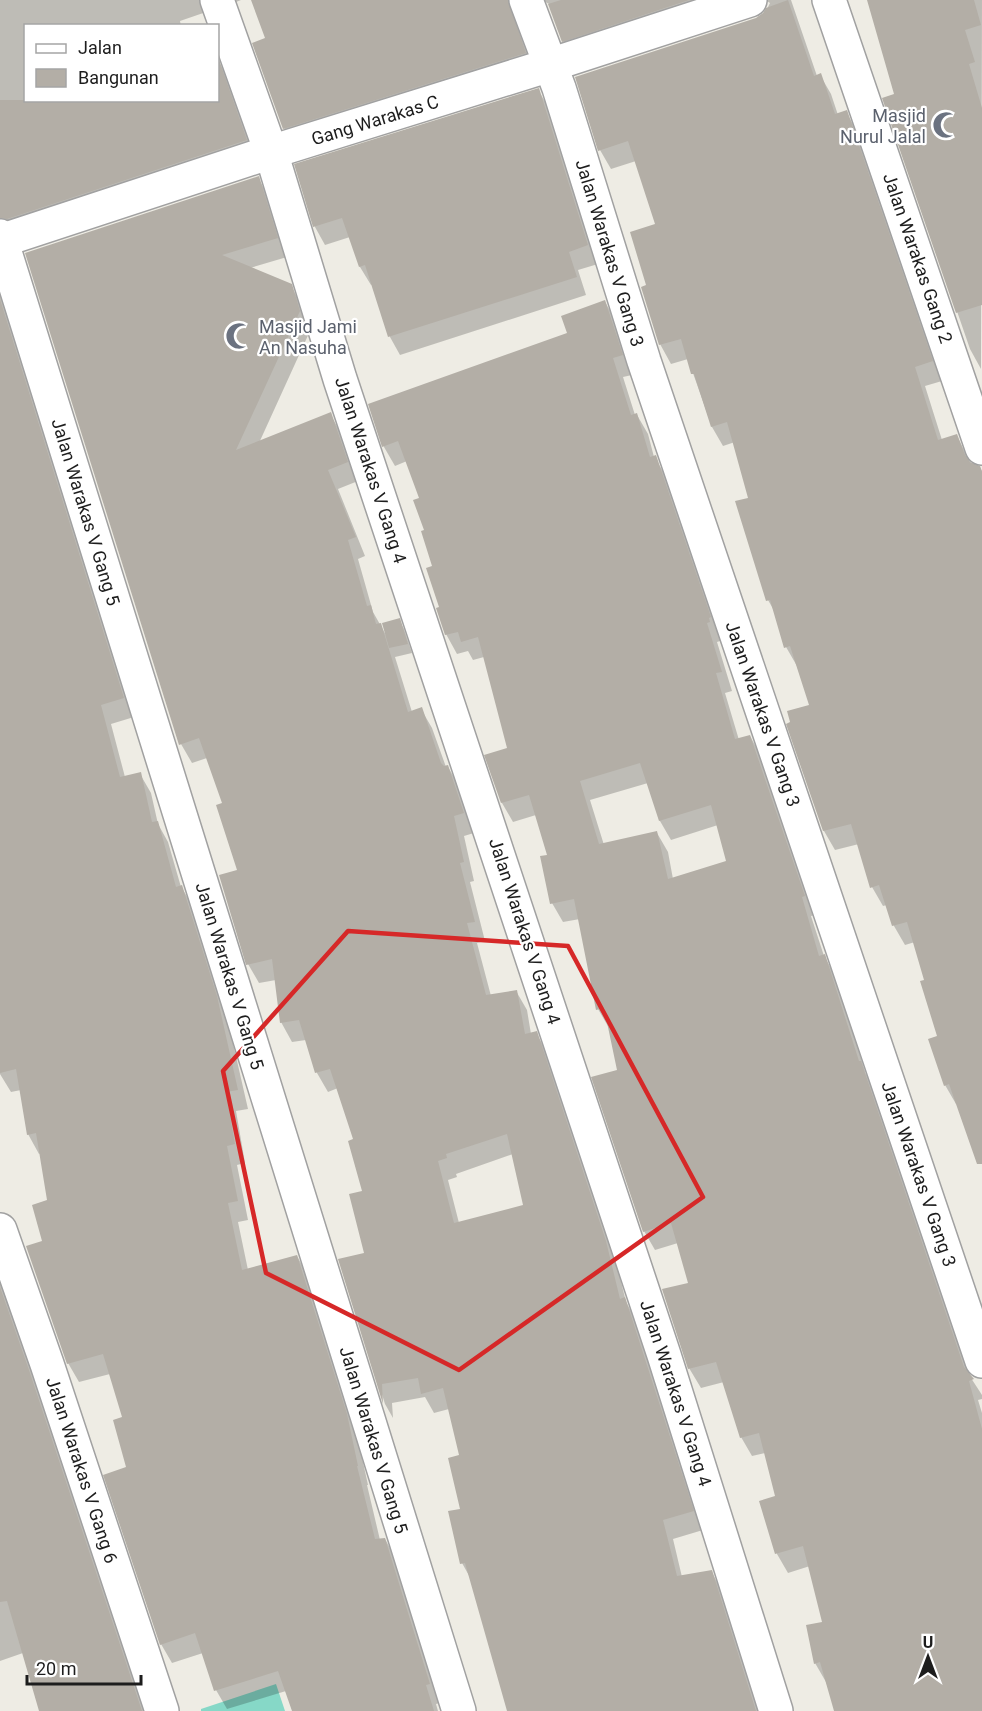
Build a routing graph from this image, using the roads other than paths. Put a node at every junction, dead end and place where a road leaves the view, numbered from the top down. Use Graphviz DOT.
graph roads {
  1 [pos="218,0"];
  2 [pos="526,0"];
  3 [pos="750,0"];
  4 [pos="829,0"];
  5 [pos="550,65"];
  6 [pos="271,152"];
  7 [pos="0,239"];
  8 [pos="982,448"];
  9 [pos="0,1230"];
  10 [pos="982,1361"];
  11 [pos="162,1711"];
  12 [pos="459,1711"];
  13 [pos="776,1711"];
  1 -- 6 [label="street, Jalan Warakas V Gang 4"];
  2 -- 5 [label="street, Jalan Warakas V Gang 3"];
  3 -- 5 [label="street, Gang Warakas C"];
  4 -- 8 [label="street, Jalan Warakas Gang 2"];
  5 -- 6 [label="street, Gang Warakas C"];
  5 -- 10 [label="street, Jalan Warakas V Gang 3"];
  6 -- 7 [label="street, Gang Warakas C"];
  6 -- 13 [label="street, Jalan Warakas V Gang 4"];
  7 -- 12 [label="street, Jalan Warakas V Gang 5"];
  9 -- 11 [label="street, Jalan Warakas V Gang 6"];
}
